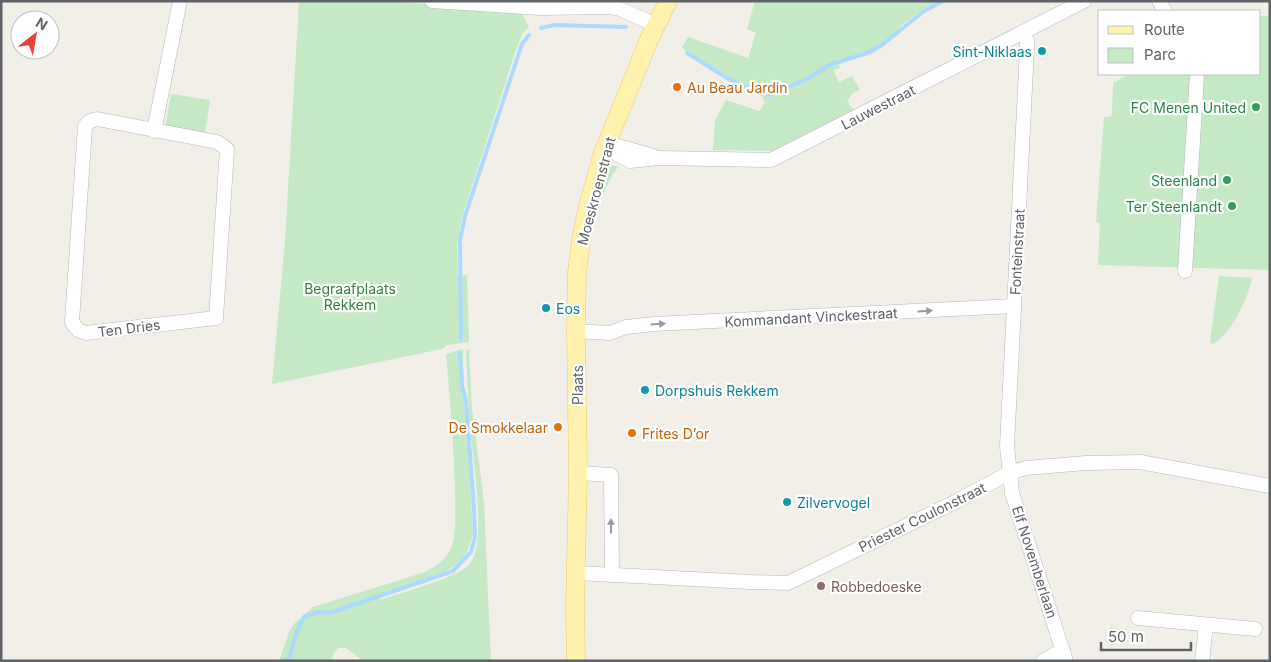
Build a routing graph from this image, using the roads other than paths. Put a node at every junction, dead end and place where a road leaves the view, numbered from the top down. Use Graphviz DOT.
graph roads {
  1 [pos="180,1"];
  2 [pos="432,1"];
  3 [pos="668,1"];
  4 [pos="1084,1"];
  5 [pos="656,25"];
  6 [pos="1022,32"];
  7 [pos="1197,75"];
  8 [pos="154,131"];
  9 [pos="607,152"];
  10 [pos="1185,271"];
  11 [pos="1014,306"];
  12 [pos="576,331"];
  13 [pos="578,473"];
  14 [pos="1009,474"];
  15 [pos="1270,486"];
  16 [pos="577,573"];
  17 [pos="612,575"];
  18 [pos="1138,618"];
  19 [pos="1206,624"];
  20 [pos="1255,629"];
  21 [pos="1064,655"];
  22 [pos="576,661"];
  23 [pos="1043,661"];
  24 [pos="1202,661"];
  1 -- 8 [label="street"];
  2 -- 5 [label="street"];
  3 -- 5 [label="main road, Moeskroenstraat"];
  4 -- 6 [label="street, Lauwestraat"];
  5 -- 9 [label="main road, Moeskroenstraat"];
  6 -- 9 [label="street, Lauwestraat"];
  6 -- 11 [label="street, Fonteinstraat"];
  7 -- 10 [label="street"];
  8 -- 8 [label="street, Ten Dries"];
  9 -- 12 [label="main road, Moeskroenstraat"];
  12 -- 11 [label="street, Kommandant Vinckestraat, one-way"];
  11 -- 14 [label="street, Fonteinstraat"];
  12 -- 13 [label="main road, Plaats"];
  13 -- 16 [label="main road, Plaats"];
  17 -- 13 [label="street, one-way"];
  14 -- 15 [label="street, Priester Coulonstraat"];
  14 -- 17 [label="street, Priester Coulonstraat"];
  14 -- 21 [label="street, Elf Novemberlaan"];
  16 -- 17 [label="street, Priester Coulonstraat"];
  16 -- 22 [label="main road"];
  18 -- 19 [label="street"];
  19 -- 20 [label="street"];
  19 -- 24 [label="street"];
  21 -- 23 [label="street, Elf Novemberlaan"];
}
